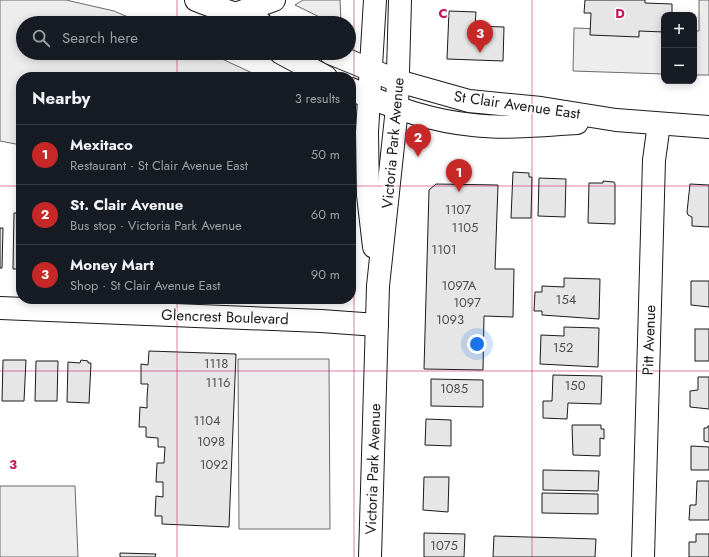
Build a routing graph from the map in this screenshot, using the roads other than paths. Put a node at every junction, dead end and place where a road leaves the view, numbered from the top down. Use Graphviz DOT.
graph roads {
  1 [pos="274,0"];
  2 [pos="375,0"];
  3 [pos="400,0"];
  4 [pos="203,3"];
  5 [pos="228,16"];
  6 [pos="237,16"];
  7 [pos="294,60"];
  8 [pos="346,60"];
  9 [pos="370,70"];
  10 [pos="317,72"];
  11 [pos="398,81"];
  12 [pos="359,93"];
  13 [pos="397,108"];
  14 [pos="616,120"];
  15 [pos="659,124"];
  16 [pos="709,127"];
  17 [pos="378,286"];
  18 [pos="0,308"];
  19 [pos="377,325"];
  20 [pos="370,557"];
  21 [pos="643,557"];
  1 -- 6 [label="main road"];
  2 -- 9 [label="main road, Victoria Park Avenue"];
  3 -- 11 [label="main road, Victoria Park Avenue"];
  4 -- 5 [label="main road"];
  7 -- 10 [label="main road"];
  8 -- 9 [label="main road, St Clair Avenue East"];
  9 -- 11 [label="main road, St Clair Avenue East"];
  9 -- 12 [label="main road, Victoria Park Avenue"];
  11 -- 13 [label="main road, Victoria Park Avenue"];
  11 -- 14 [label="main road, St Clair Avenue East"];
  12 -- 13 [label="main road, St Clair Avenue East"];
  12 -- 17 [label="main road, Victoria Park Avenue"];
  13 -- 14 [label="main road, St Clair Avenue East"];
  13 -- 17 [label="main road, Victoria Park Avenue"];
  14 -- 15 [label="main road, St Clair Avenue East"];
  15 -- 16 [label="main road, St Clair Avenue East"];
  15 -- 21 [label="main road, Pitt Avenue"];
  17 -- 19 [label="main road, Victoria Park Avenue"];
  18 -- 19 [label="main road, Glencrest Boulevard"];
  19 -- 20 [label="main road, Victoria Park Avenue"];
}
